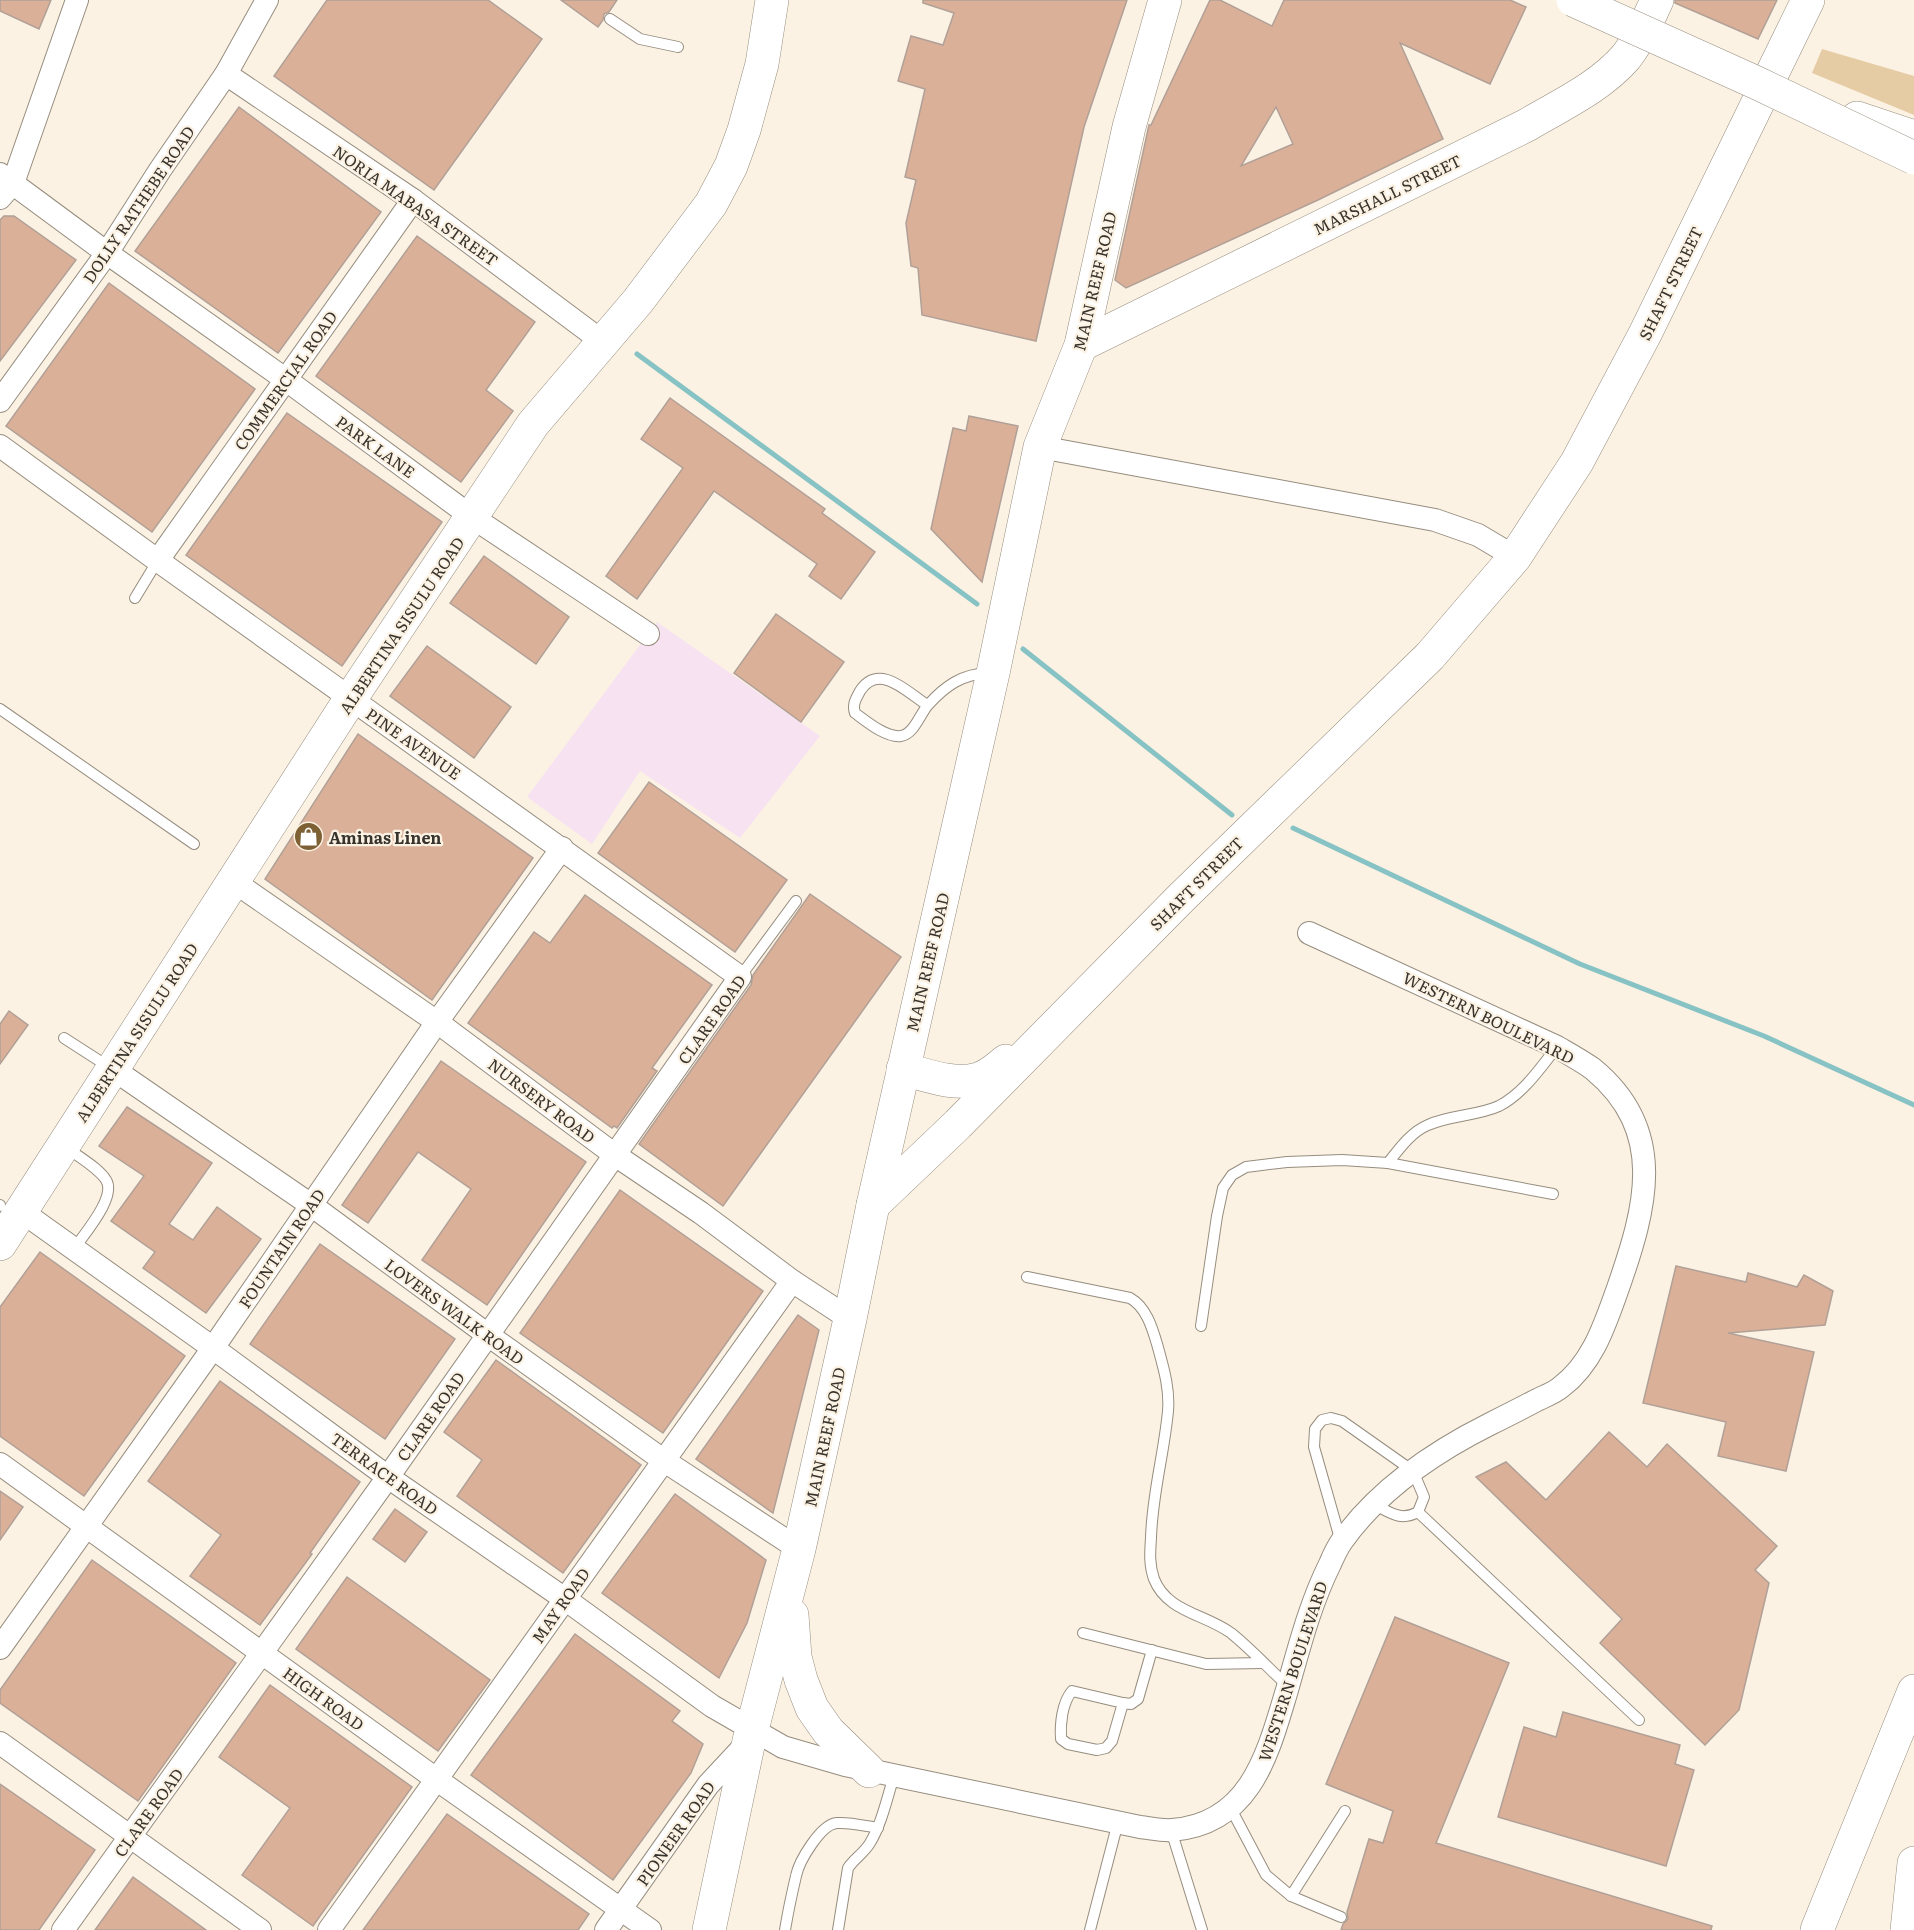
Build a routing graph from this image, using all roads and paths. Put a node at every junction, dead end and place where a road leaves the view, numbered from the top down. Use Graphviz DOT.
graph roads {
  1 [pos="77,0"];
  2 [pos="267,0"];
  3 [pos="771,0"];
  4 [pos="1165,0"];
  5 [pos="1573,0"];
  6 [pos="1596,0"];
  7 [pos="1606,0"];
  8 [pos="1808,0"];
  9 [pos="1652,12"];
  10 [pos="610,19"];
  11 [pos="678,47"];
  12 [pos="226,74"];
  13 [pos="1776,82"];
  14 [pos="1863,134"];
  15 [pos="1914,138"];
  16 [pos="1914,151"];
  17 [pos="1914,158"];
  18 [pos="4,185"];
  19 [pos="413,200"];
  20 [pos="107,254"];
  21 [pos="603,342"];
  22 [pos="1081,345"];
  23 [pos="285,380"];
  24 [pos="0,401"];
  25 [pos="0,446"];
  26 [pos="1040,447"];
  27 [pos="472,517"];
  28 [pos="1515,557"];
  29 [pos="158,560"];
  30 [pos="135,598"];
  31 [pos="648,634"];
  32 [pos="993,673"];
  33 [pos="351,698"];
  34 [pos="927,705"];
  35 [pos="0,709"];
  36 [pos="194,844"];
  37 [pos="562,848"];
  38 [pos="233,881"];
  39 [pos="796,901"];
  40 [pos="1309,933"];
  41 [pos="740,977"];
  42 [pos="437,1022"];
  43 [pos="1053,1027"];
  44 [pos="64,1038"];
  45 [pos="1557,1047"];
  46 [pos="113,1069"];
  47 [pos="903,1069"];
  48 [pos="63,1146"];
  49 [pos="615,1155"];
  50 [pos="1388,1163"];
  51 [pos="1553,1194"];
  52 [pos="311,1205"];
  53 [pos="873,1205"];
  54 [pos="6,1215"];
  55 [pos="74,1249"];
  56 [pos="1027,1276"];
  57 [pos="792,1281"];
  58 [pos="850,1319"];
  59 [pos="1201,1326"];
  60 [pos="488,1335"];
  61 [pos="213,1348"];
  62 [pos="663,1460"];
  63 [pos="0,1464"];
  64 [pos="1413,1471"];
  65 [pos="388,1477"];
  66 [pos="1373,1503"];
  67 [pos="1418,1512"];
  68 [pos="86,1526"];
  69 [pos="1341,1542"];
  70 [pos="800,1549"];
  71 [pos="789,1592"];
  72 [pos="565,1599"];
  73 [pos="1083,1633"];
  74 [pos="0,1648"];
  75 [pos="1152,1650"];
  76 [pos="262,1653"];
  77 [pos="1263,1663"];
  78 [pos="1288,1686"];
  79 [pos="1914,1691"];
  80 [pos="1124,1703"];
  81 [pos="1639,1720"];
  82 [pos="751,1736"];
  83 [pos="0,1743"];
  84 [pos="881,1773"];
  85 [pos="436,1779"];
  86 [pos="1230,1807"];
  87 [pos="1345,1811"];
  88 [pos="1118,1822"];
  89 [pos="878,1828"];
  90 [pos="1171,1830"];
  91 [pos="130,1837"];
  92 [pos="1914,1863"];
  93 [pos="1291,1896"];
  94 [pos="621,1909"];
  95 [pos="1341,1917"];
  96 [pos="63,1930"];
  97 [pos="260,1930"];
  98 [pos="329,1930"];
  99 [pos="606,1930"];
  100 [pos="650,1930"];
  101 [pos="709,1930"];
  102 [pos="785,1930"];
  103 [pos="838,1930"];
  104 [pos="1090,1930"];
  105 [pos="1202,1930"];
  106 [pos="1817,1930"];
  107 [pos="1907,1930"];
  1 -- 18 [label="street"];
  2 -- 12 [label="street, DOLLY RATHEBE ROAD"];
  3 -- 21 [label="main road, ALBERTINA SISULU ROAD"];
  4 -- 22 [label="main road, MAIN REEF ROAD"];
  5 -- 14 [label="main road, bridge"];
  6 -- 9 [label="street"];
  7 -- 13 [label="main road"];
  8 -- 28 [label="main road, SHAFT STREET"];
  9 -- 22 [label="main road, MARSHALL STREET"];
  10 -- 11 [label="lane"];
  12 -- 19 [label="street, NORIA MABASA STREET"];
  12 -- 20 [label="street, DOLLY RATHEBE ROAD"];
  13 -- 15 [label="main road"];
  13 -- 16 [label="main road"];
  14 -- 16 [label="main road, bridge"];
  14 -- 17 [label="main road, bridge"];
  18 -- 20 [label="street, PARK LANE"];
  19 -- 21 [label="street, NORIA MABASA STREET"];
  19 -- 23 [label="street, COMMERCIAL ROAD"];
  20 -- 23 [label="street, PARK LANE"];
  20 -- 24 [label="street, DOLLY RATHEBE ROAD"];
  21 -- 27 [label="main road, ALBERTINA SISULU ROAD"];
  22 -- 26 [label="main road, MAIN REEF ROAD"];
  23 -- 27 [label="street, PARK LANE"];
  23 -- 29 [label="street, COMMERCIAL ROAD"];
  25 -- 29 [label="street, PINE AVENUE"];
  26 -- 28 [label="street"];
  26 -- 32 [label="main road, MAIN REEF ROAD"];
  27 -- 31 [label="street, PARK LANE"];
  27 -- 33 [label="main road, ALBERTINA SISULU ROAD"];
  28 -- 43 [label="main road, SHAFT STREET"];
  29 -- 30 [label="lane"];
  29 -- 33 [label="street, PINE AVENUE"];
  32 -- 34 [label="lane"];
  32 -- 47 [label="main road, MAIN REEF ROAD"];
  33 -- 37 [label="street, PINE AVENUE"];
  33 -- 38 [label="main road, ALBERTINA SISULU ROAD"];
  34 -- 34 [label="lane"];
  35 -- 36 [label="lane"];
  37 -- 41 [label="street, PINE AVENUE"];
  37 -- 42 [label="street, FOUNTAIN ROAD"];
  38 -- 42 [label="street, NURSERY ROAD"];
  38 -- 46 [label="main road, ALBERTINA SISULU ROAD"];
  39 -- 41 [label="lane, CLARE ROAD"];
  40 -- 45 [label="street, WESTERN BOULEVARD"];
  41 -- 49 [label="street, CLARE ROAD"];
  42 -- 49 [label="street, NURSERY ROAD"];
  42 -- 52 [label="street, FOUNTAIN ROAD"];
  43 -- 47 [label="main road"];
  43 -- 53 [label="main road, SHAFT STREET"];
  44 -- 46 [label="lane"];
  45 -- 50 [label="lane"];
  45 -- 64 [label="street, WESTERN BOULEVARD"];
  46 -- 48 [label="main road, ALBERTINA SISULU ROAD"];
  46 -- 52 [label="street, LOVERS WALK ROAD"];
  47 -- 53 [label="main road, MAIN REEF ROAD"];
  48 -- 54 [label="main road, ALBERTINA SISULU ROAD"];
  48 -- 55 [label="lane"];
  49 -- 57 [label="street, NURSERY ROAD"];
  49 -- 60 [label="street, CLARE ROAD"];
  50 -- 51 [label="lane"];
  50 -- 59 [label="lane"];
  52 -- 60 [label="street, LOVERS WALK ROAD"];
  52 -- 61 [label="street, FOUNTAIN ROAD"];
  53 -- 58 [label="main road, MAIN REEF ROAD"];
  54 -- 55 [label="street, TERRACE ROAD"];
  55 -- 61 [label="street, TERRACE ROAD"];
  56 -- 77 [label="lane"];
  57 -- 58 [label="street, NURSERY ROAD"];
  57 -- 62 [label="street, MAY ROAD"];
  58 -- 70 [label="main road, MAIN REEF ROAD"];
  60 -- 62 [label="street, LOVERS WALK ROAD"];
  60 -- 65 [label="street, CLARE ROAD"];
  61 -- 65 [label="street, TERRACE ROAD"];
  61 -- 68 [label="street, FOUNTAIN ROAD"];
  62 -- 70 [label="street, LOVERS WALK ROAD"];
  62 -- 72 [label="street, MAY ROAD"];
  63 -- 68 [label="street, HIGH ROAD"];
  64 -- 66 [label="street, WESTERN BOULEVARD"];
  64 -- 67 [label="lane"];
  64 -- 69 [label="lane"];
  65 -- 72 [label="street, TERRACE ROAD"];
  65 -- 76 [label="street, CLARE ROAD"];
  66 -- 67 [label="lane"];
  66 -- 69 [label="street, WESTERN BOULEVARD"];
  67 -- 81 [label="lane"];
  68 -- 74 [label="street, FOUNTAIN ROAD"];
  68 -- 76 [label="street, HIGH ROAD"];
  69 -- 78 [label="street, WESTERN BOULEVARD"];
  70 -- 71 [label="main road, MAIN REEF ROAD"];
  71 -- 82 [label="main road, MAIN REEF ROAD"];
  71 -- 84 [label="main road"];
  72 -- 82 [label="street, TERRACE ROAD"];
  72 -- 85 [label="street, MAY ROAD"];
  73 -- 75 [label="lane"];
  75 -- 77 [label="lane"];
  75 -- 80 [label="lane"];
  76 -- 85 [label="street, HIGH ROAD"];
  76 -- 91 [label="street, CLARE ROAD"];
  77 -- 78 [label="lane"];
  78 -- 86 [label="street, WESTERN BOULEVARD"];
  79 -- 106 [label="main road"];
  80 -- 80 [label="lane"];
  82 -- 84 [label="street, WESTERN BOULEVARD"];
  82 -- 94 [label="street, PIONEER ROAD"];
  82 -- 101 [label="main road, MAIN REEF ROAD"];
  83 -- 91 [label="street"];
  84 -- 88 [label="street, WESTERN BOULEVARD"];
  84 -- 89 [label="lane"];
  85 -- 94 [label="street, HIGH ROAD"];
  85 -- 98 [label="street, MAY ROAD"];
  86 -- 90 [label="street, WESTERN BOULEVARD"];
  86 -- 93 [label="lane"];
  87 -- 93 [label="lane"];
  88 -- 90 [label="street, WESTERN BOULEVARD"];
  88 -- 104 [label="lane"];
  89 -- 102 [label="lane"];
  89 -- 103 [label="lane"];
  90 -- 105 [label="lane"];
  91 -- 96 [label="street, CLARE ROAD"];
  91 -- 97 [label="street"];
  92 -- 107 [label="main road"];
  93 -- 95 [label="lane"];
  94 -- 99 [label="street, PIONEER ROAD"];
  94 -- 100 [label="street, HIGH ROAD"];
}
